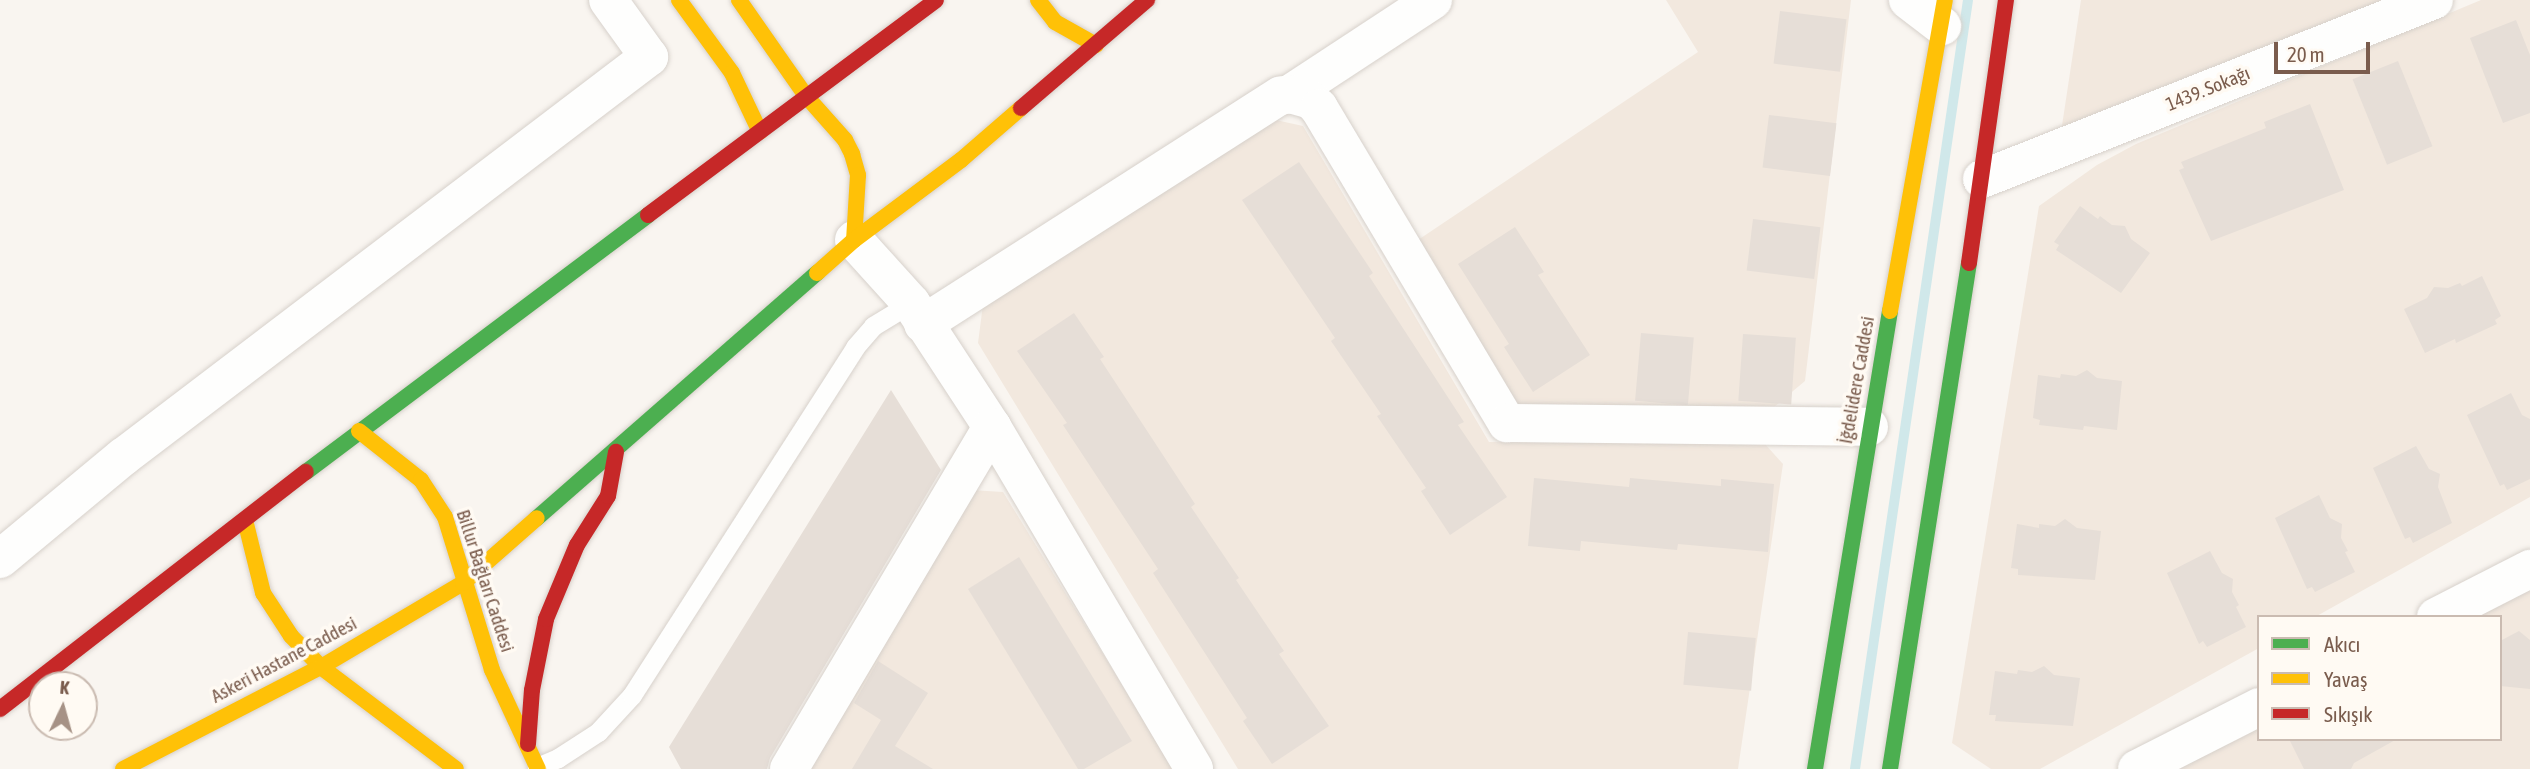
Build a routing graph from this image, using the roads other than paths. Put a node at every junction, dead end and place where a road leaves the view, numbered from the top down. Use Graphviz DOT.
graph roads {
  1 [pos="608,0"];
  2 [pos="679,0"];
  3 [pos="739,0"];
  4 [pos="936,0"];
  5 [pos="1038,0"];
  6 [pos="1147,0"];
  7 [pos="1433,0"];
  8 [pos="1908,0"];
  9 [pos="2006,0"];
  10 [pos="2434,0"];
  11 [pos="1944,13"];
  12 [pos="1096,45"];
  13 [pos="1290,94"];
  14 [pos="806,96"];
  15 [pos="760,132"];
  16 [pos="1982,179"];
  17 [pos="854,240"];
  18 [pos="917,313"];
  19 [pos="992,427"];
  20 [pos="1869,427"];
  21 [pos="359,431"];
  22 [pos="616,452"];
  23 [pos="245,520"];
  24 [pos="0,559"];
  25 [pos="2530,569"];
  26 [pos="463,583"];
  27 [pos="2440,615"];
  28 [pos="320,667"];
  29 [pos="2257,708"];
  30 [pos="0,709"];
  31 [pos="528,746"];
  32 [pos="537,768"];
  33 [pos="123,769"];
  34 [pos="456,769"];
  35 [pos="789,769"];
  36 [pos="1194,769"];
  37 [pos="1815,769"];
  38 [pos="1890,769"];
  39 [pos="2137,769"];
  1 -- 24 [label="street"];
  2 -- 15 [label="street"];
  3 -- 14 [label="street"];
  4 -- 14 [label="street"];
  5 -- 12 [label="street"];
  6 -- 12 [label="street, Askeri Hastane Caddesi"];
  7 -- 13 [label="street"];
  8 -- 11 [label="street"];
  9 -- 16 [label="street"];
  10 -- 16 [label="street, 1439. Sokağı"];
  11 -- 20 [label="street, İğdelidere Caddesi"];
  12 -- 17 [label="street, Askeri Hastane Caddesi"];
  13 -- 18 [label="street"];
  13 -- 20 [label="street"];
  14 -- 15 [label="street"];
  14 -- 17 [label="street"];
  15 -- 21 [label="street"];
  16 -- 38 [label="street"];
  17 -- 18 [label="street"];
  17 -- 22 [label="street, Askeri Hastane Caddesi"];
  18 -- 19 [label="street"];
  18 -- 32 [label="lane"];
  19 -- 35 [label="street"];
  19 -- 36 [label="street"];
  20 -- 37 [label="street, İğdelidere Caddesi"];
  21 -- 23 [label="street"];
  21 -- 26 [label="street, Billur Bağları Caddesi"];
  22 -- 26 [label="street, Askeri Hastane Caddesi"];
  22 -- 31 [label="street"];
  23 -- 28 [label="street"];
  23 -- 30 [label="street"];
  25 -- 27 [label="street"];
  26 -- 28 [label="street, Askeri Hastane Caddesi"];
  26 -- 31 [label="street, Billur Bağları Caddesi"];
  28 -- 33 [label="street, Askeri Hastane Caddesi"];
  28 -- 34 [label="street"];
  29 -- 39 [label="street"];
  31 -- 32 [label="street, Billur Bağları Caddesi"];
}
